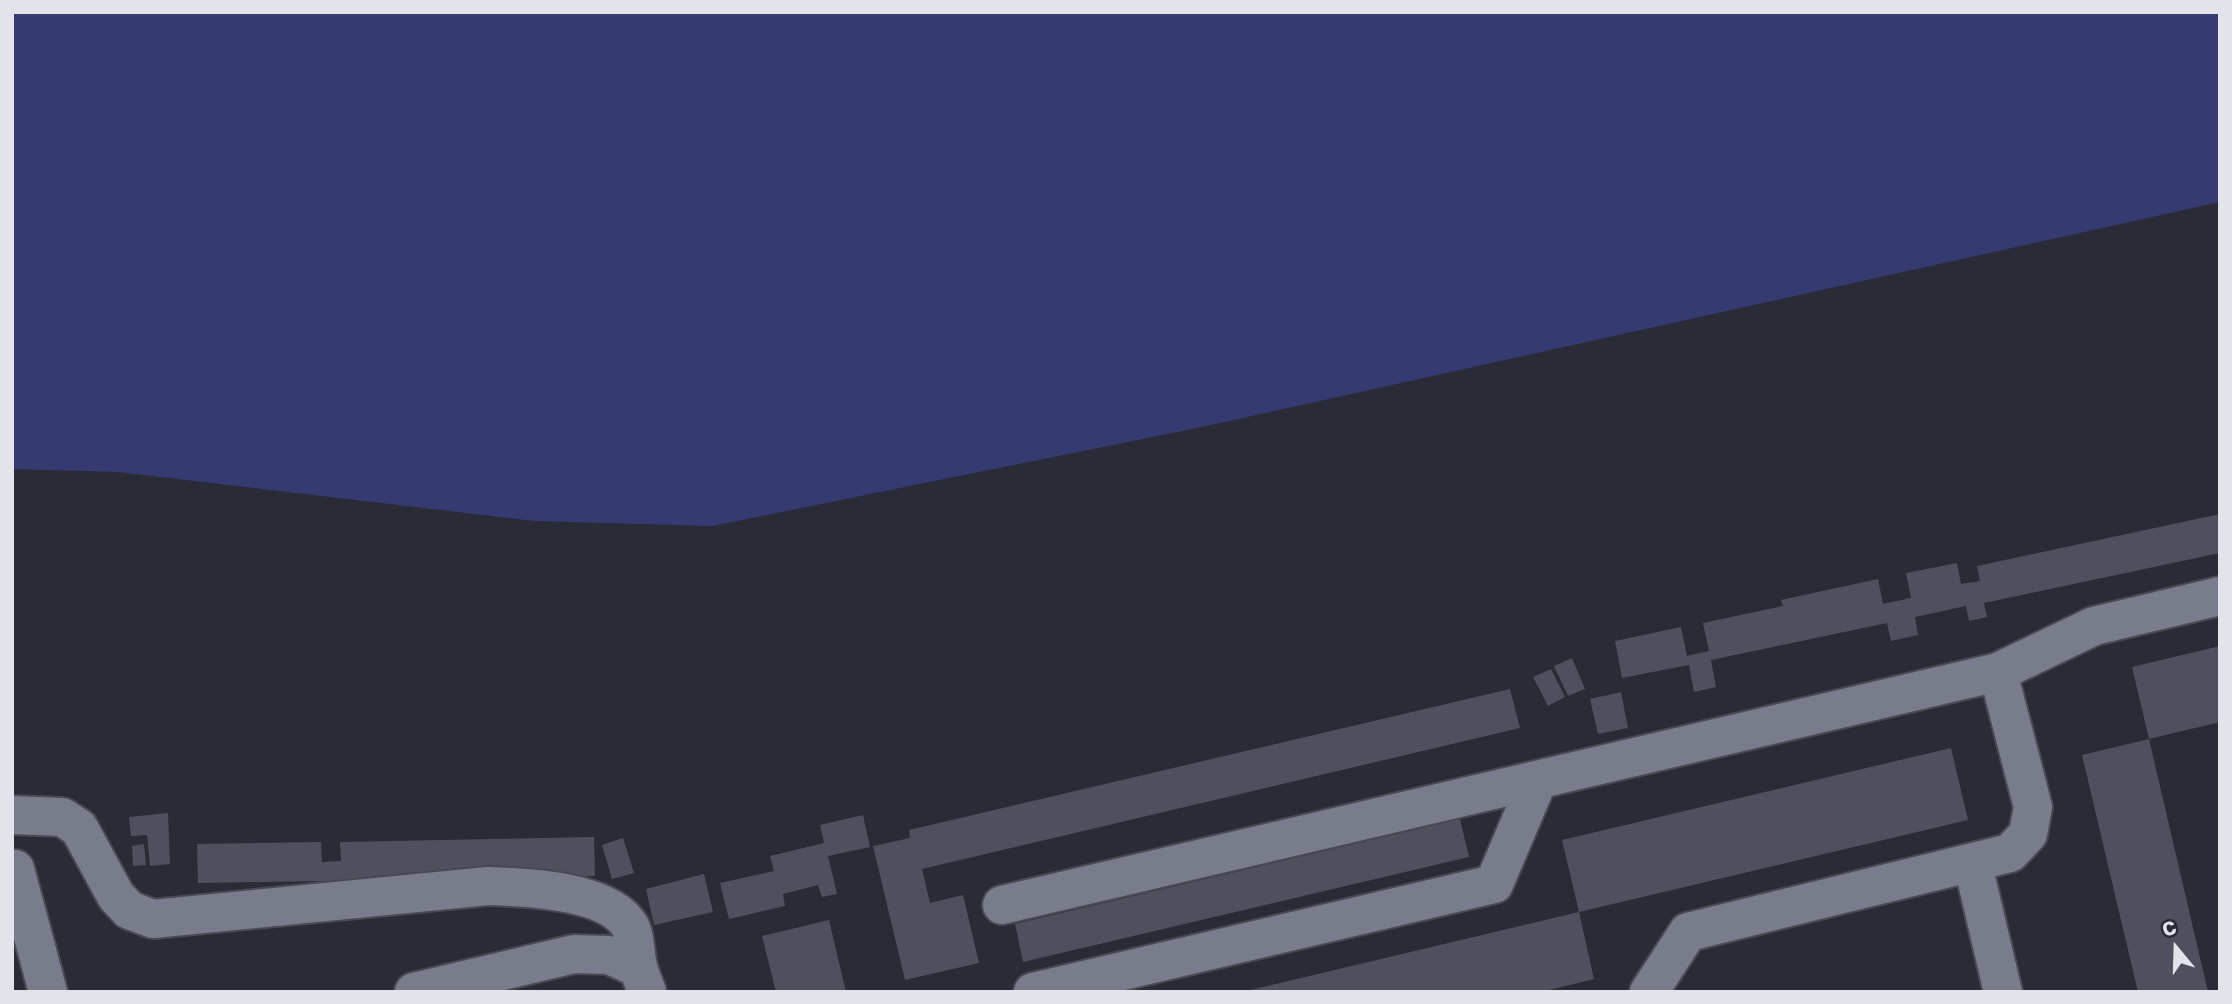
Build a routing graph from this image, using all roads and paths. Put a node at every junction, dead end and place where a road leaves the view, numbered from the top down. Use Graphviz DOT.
graph roads {
  1 [pos="2220,596"];
  2 [pos="1998,672"];
  3 [pos="1538,780"];
  4 [pos="12,815"];
  5 [pos="1973,865"];
  6 [pos="12,870"];
  7 [pos="1002,905"];
  8 [pos="643,980"];
  9 [pos="48,992"];
  10 [pos="414,992"];
  11 [pos="1034,992"];
  12 [pos="1649,992"];
  13 [pos="2003,992"];
  1 -- 2 [label="lane"];
  2 -- 3 [label="lane"];
  2 -- 5 [label="lane"];
  3 -- 7 [label="lane"];
  3 -- 11 [label="lane"];
  4 -- 8 [label="lane"];
  5 -- 12 [label="lane"];
  5 -- 13 [label="lane"];
  6 -- 9 [label="lane"];
  8 -- 10 [label="lane"];
}
